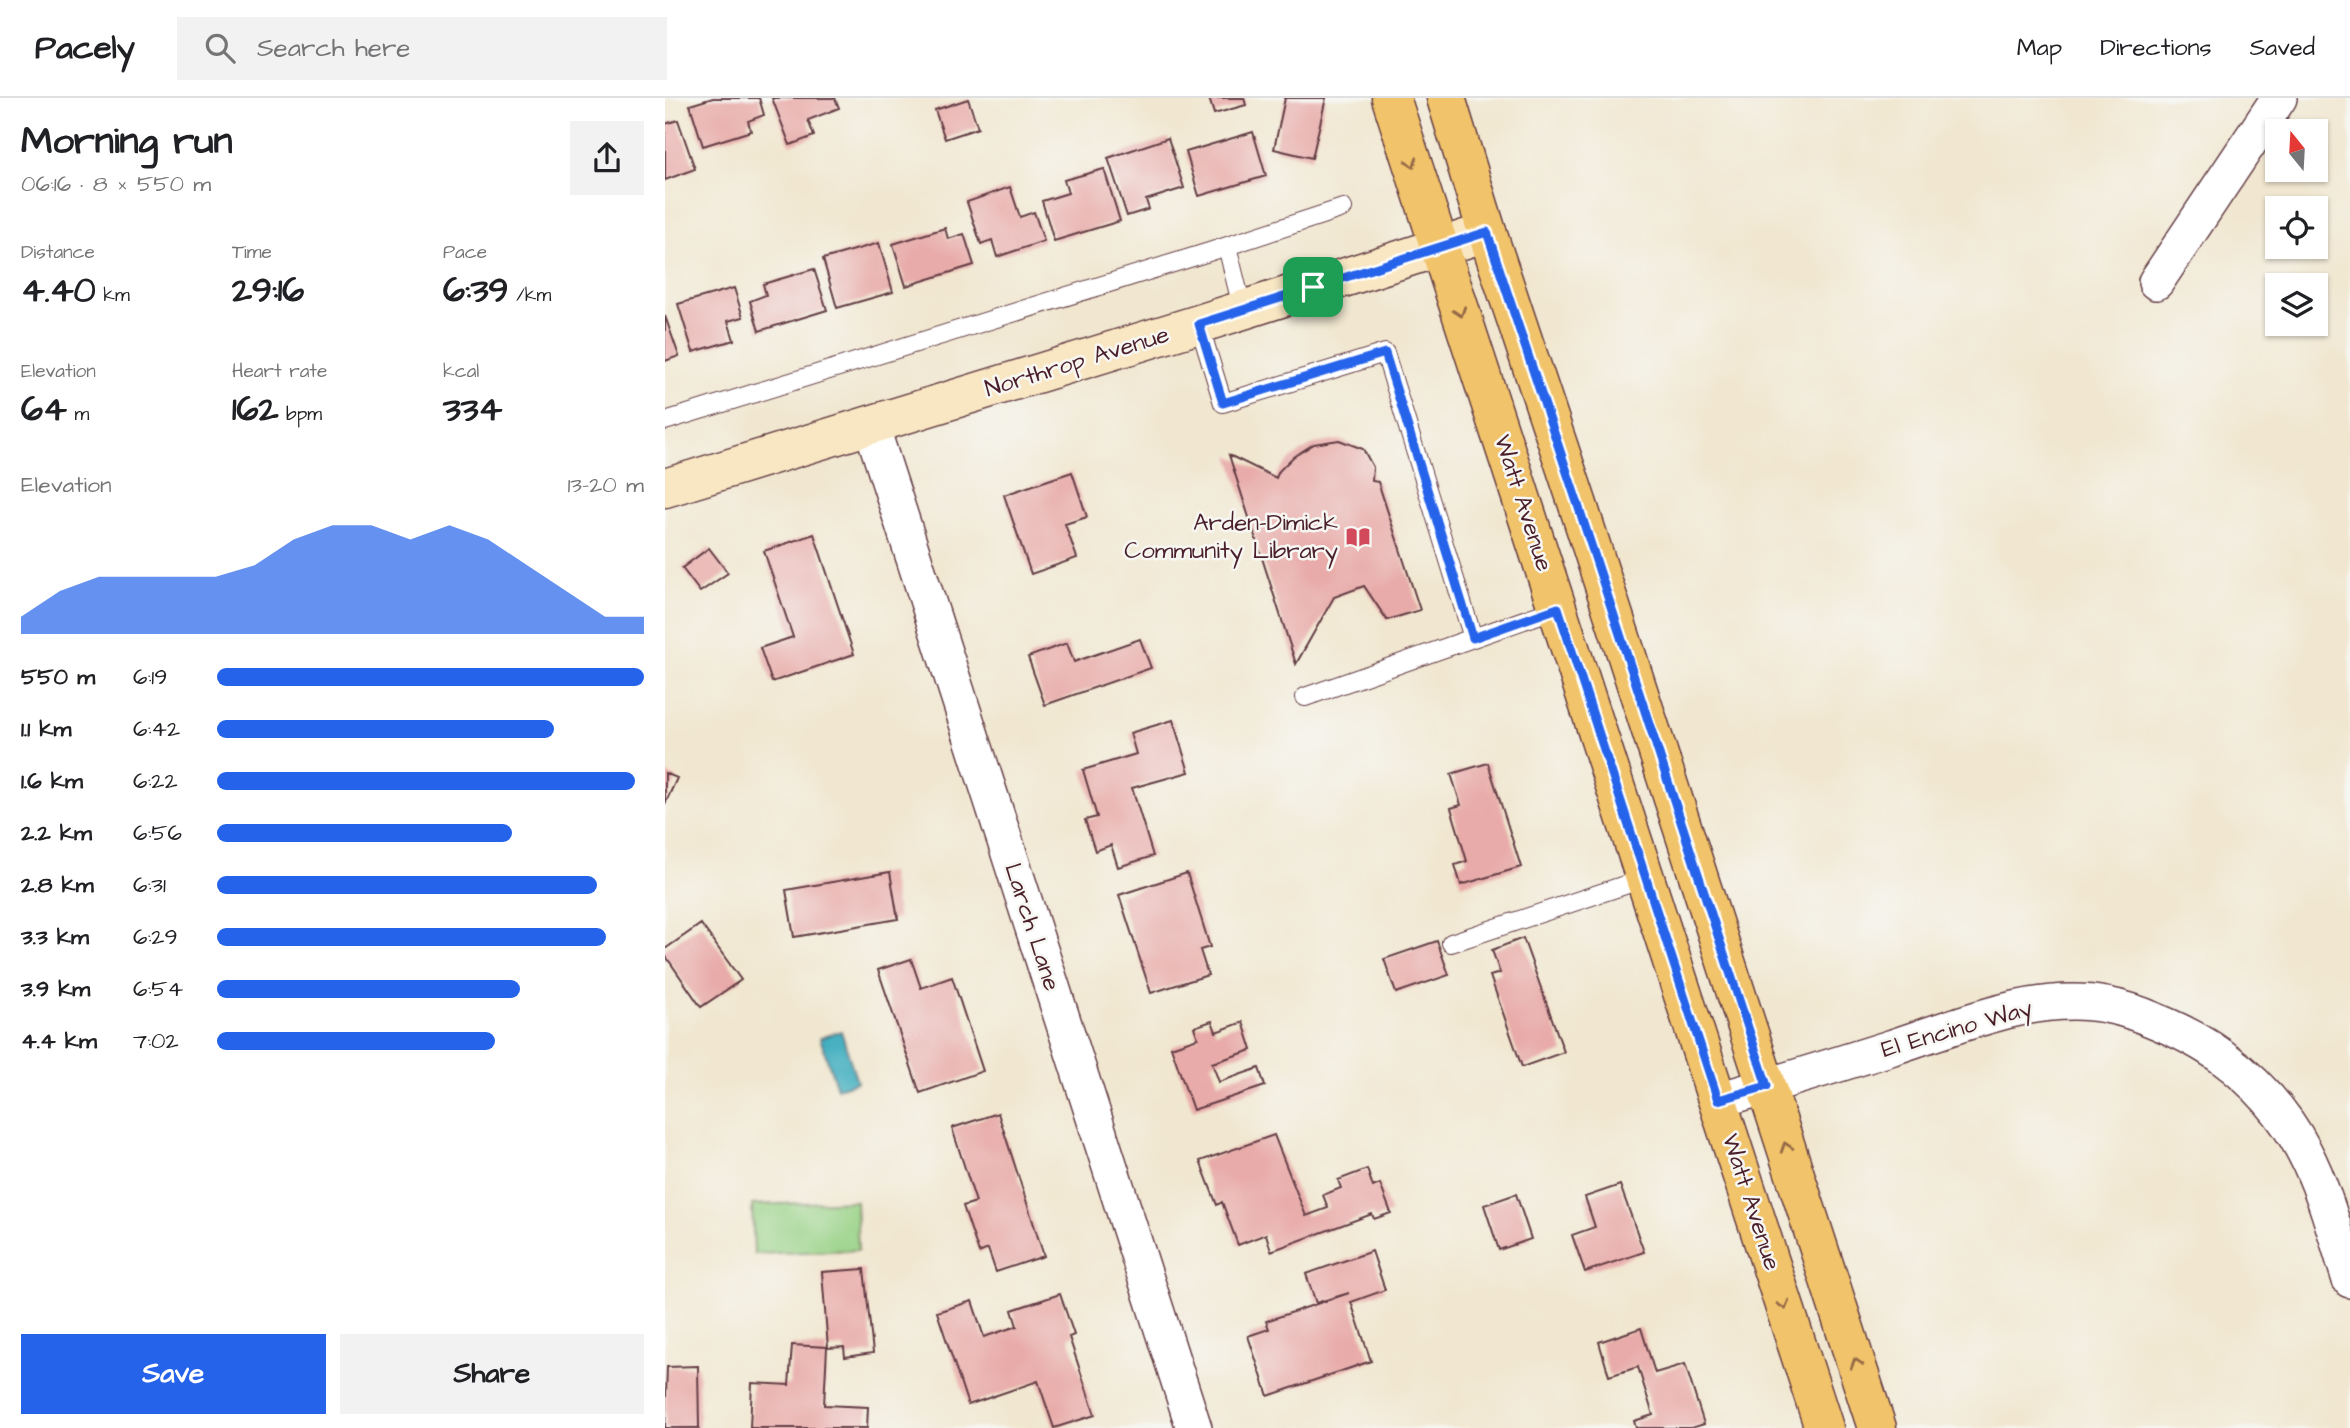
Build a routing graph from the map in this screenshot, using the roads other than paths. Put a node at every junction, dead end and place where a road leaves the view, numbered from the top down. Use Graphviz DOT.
graph roads {
  1 [pos="1391,98"];
  2 [pos="1445,98"];
  3 [pos="2279,98"];
  4 [pos="1343,208"];
  5 [pos="1487,232"];
  6 [pos="1227,246"];
  7 [pos="1439,247"];
  8 [pos="2156,282"];
  9 [pos="1243,311"];
  10 [pos="1199,324"];
  11 [pos="665,421"];
  12 [pos="871,425"];
  13 [pos="665,488"];
  14 [pos="1558,608"];
  15 [pos="1473,638"];
  16 [pos="1305,697"];
  17 [pos="1646,878"];
  18 [pos="1451,943"];
  19 [pos="1767,1086"];
  20 [pos="1718,1100"];
  21 [pos="2350,1280"];
  22 [pos="1194,1428"];
  23 [pos="1824,1428"];
  24 [pos="1877,1428"];
  1 -- 7 [label="main road, Watt Avenue, one-way"];
  2 -- 5 [label="main road, Watt Avenue"];
  3 -- 8 [label="street"];
  4 -- 6 [label="lane"];
  5 -- 7 [label="street, Northrop Avenue"];
  5 -- 19 [label="main road, Watt Avenue"];
  6 -- 9 [label="lane"];
  6 -- 11 [label="lane"];
  7 -- 9 [label="street, Northrop Avenue"];
  7 -- 14 [label="main road, Watt Avenue, one-way"];
  9 -- 10 [label="street, Northrop Avenue"];
  10 -- 12 [label="street, Northrop Avenue"];
  10 -- 15 [label="lane"];
  12 -- 13 [label="street, Northrop Avenue"];
  12 -- 22 [label="street, Larch Lane"];
  14 -- 15 [label="lane"];
  14 -- 17 [label="main road, Watt Avenue"];
  15 -- 16 [label="lane"];
  17 -- 18 [label="lane"];
  17 -- 20 [label="main road, Watt Avenue"];
  19 -- 20 [label="street, El Encino Way"];
  19 -- 21 [label="street, El Encino Way"];
  24 -- 19 [label="main road, Watt Avenue, one-way"];
  20 -- 23 [label="main road, Watt Avenue, one-way"];
}
